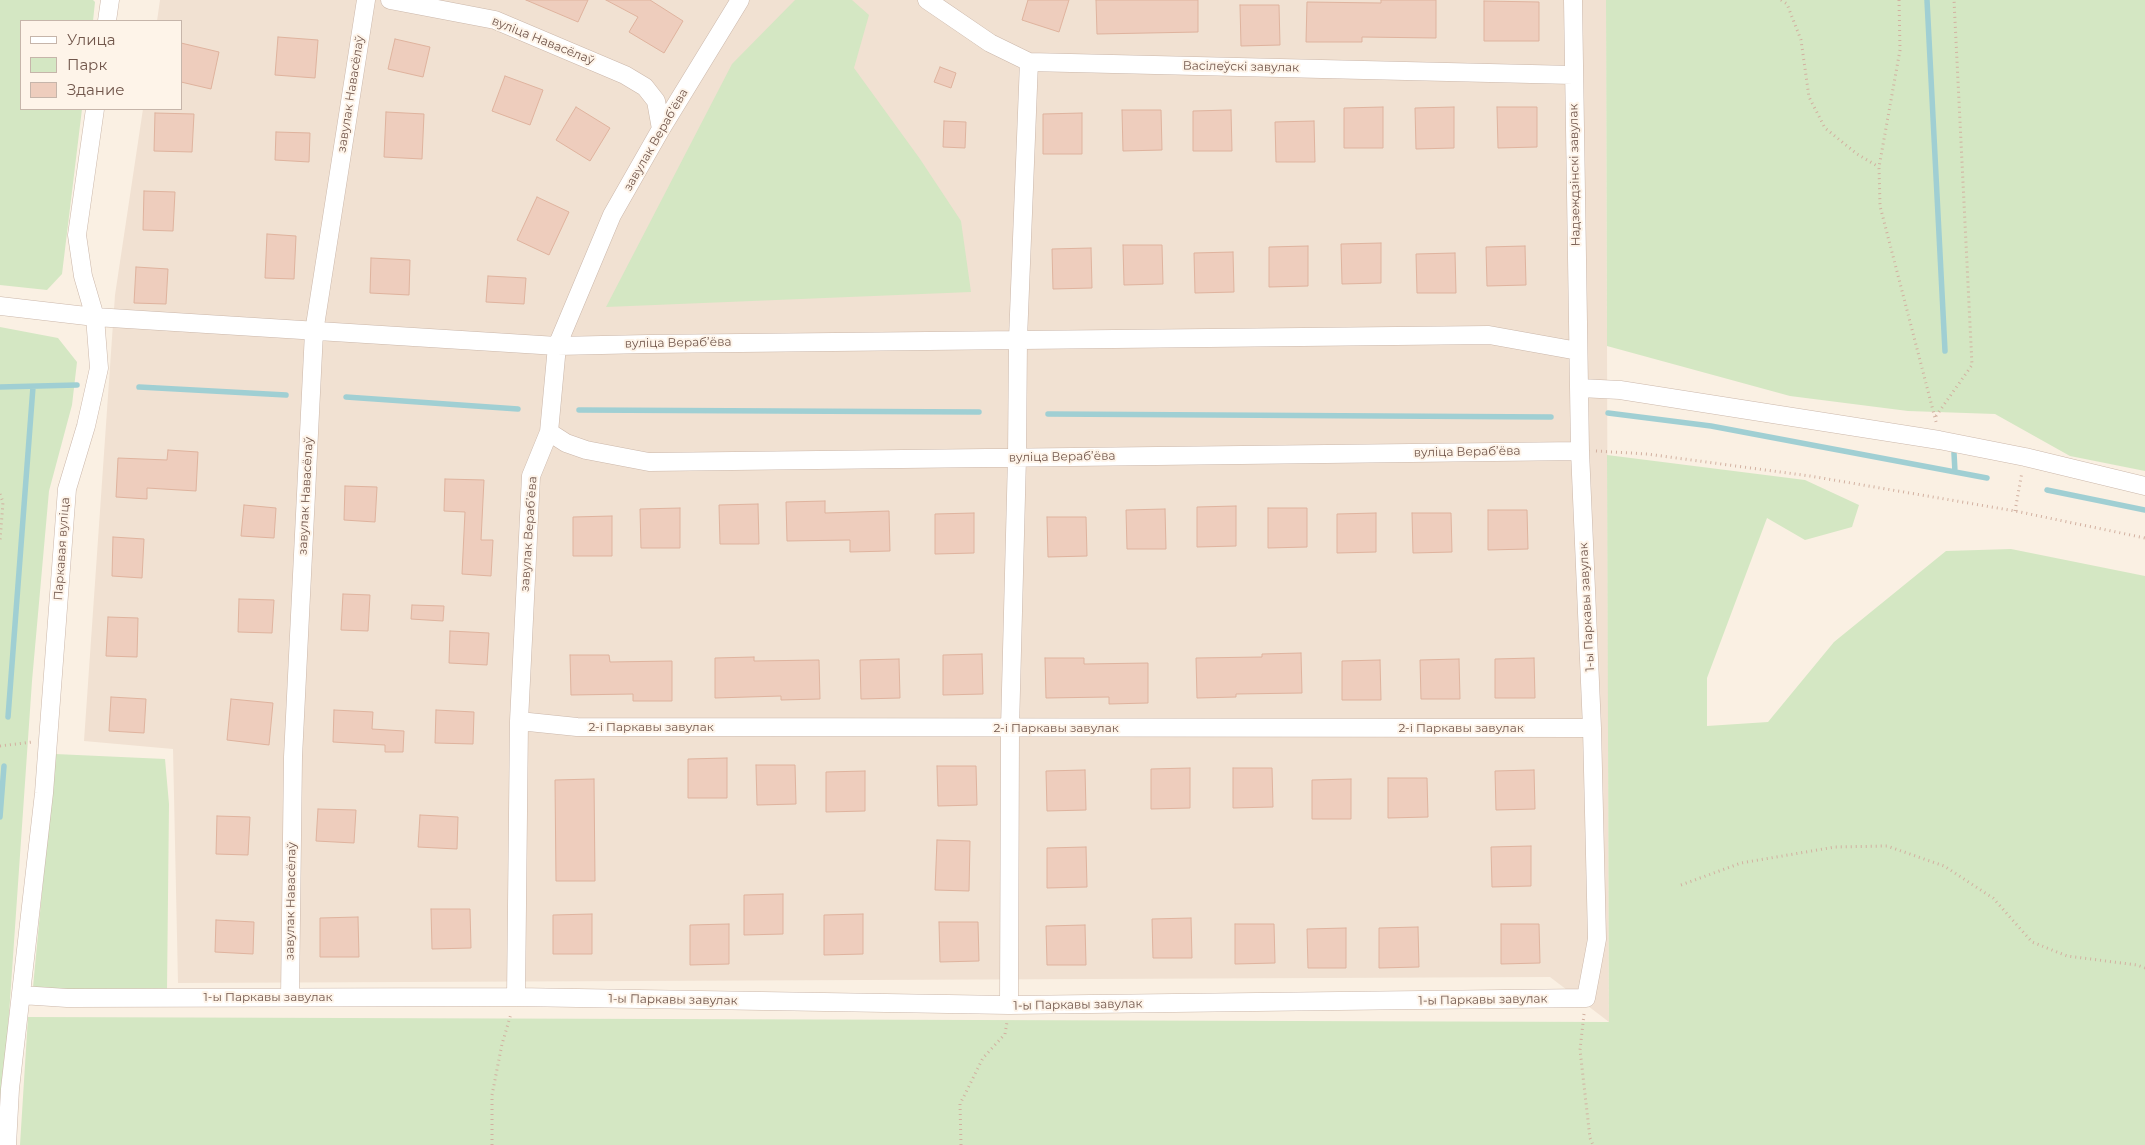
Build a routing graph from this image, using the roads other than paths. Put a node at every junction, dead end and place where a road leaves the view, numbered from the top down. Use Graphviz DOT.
graph roads {
  1 [pos="110,0"];
  2 [pos="366,0"];
  3 [pos="390,0"];
  4 [pos="740,0"];
  5 [pos="927,0"];
  6 [pos="1573,0"];
  7 [pos="107,20"];
  8 [pos="1029,62"];
  9 [pos="1573,75"];
  10 [pos="95,110"];
  11 [pos="661,129"];
  12 [pos="0,306"];
  13 [pos="95,317"];
  14 [pos="314,332"];
  15 [pos="1018,339"];
  16 [pos="557,346"];
  17 [pos="1578,351"];
  18 [pos="1580,388"];
  19 [pos="549,432"];
  20 [pos="1580,451"];
  21 [pos="1017,457"];
  22 [pos="2145,486"];
  23 [pos="519,721"];
  24 [pos="1010,728"];
  25 [pos="1592,728"];
  26 [pos="21,995"];
  27 [pos="290,997"];
  28 [pos="516,997"];
  29 [pos="1009,1005"];
  30 [pos="7,1145"];
  1 -- 7 [label="street"];
  2 -- 14 [label="street, завулак Навасёлаў"];
  3 -- 11 [label="street, вуліца Навасёлаў"];
  4 -- 11 [label="street, завулак Верабʼёва"];
  5 -- 8 [label="street, Васілеўскі завулак"];
  6 -- 9 [label="street, Надзеждзінскі завулак"];
  8 -- 9 [label="street, Васілеўскі завулак"];
  8 -- 15 [label="street"];
  9 -- 17 [label="street, Надзеждзінскі завулак"];
  10 -- 13 [label="street, Паркавая вуліца"];
  11 -- 16 [label="street, завулак Верабʼёва"];
  12 -- 13 [label="street, вуліца Верабʼёва"];
  13 -- 14 [label="street, вуліца Верабʼёва"];
  13 -- 26 [label="street, Паркавая вуліца"];
  14 -- 16 [label="street, вуліца Верабʼёва"];
  14 -- 27 [label="street, завулак Навасёлаў"];
  15 -- 16 [label="street, вуліца Верабʼёва"];
  15 -- 17 [label="street, вуліца Верабʼёва"];
  15 -- 21 [label="street"];
  16 -- 19 [label="street, завулак Верабʼёва"];
  17 -- 18 [label="street, Надзеждзінскі завулак"];
  18 -- 20 [label="street, 1-ы Паркавы завулак"];
  18 -- 22 [label="street"];
  19 -- 21 [label="street, вуліца Верабʼёва"];
  19 -- 23 [label="street, завулак Верабʼёва"];
  20 -- 21 [label="street, вуліца Верабʼёва"];
  20 -- 25 [label="street, 1-ы Паркавы завулак"];
  21 -- 24 [label="street"];
  23 -- 24 [label="street, 2-і Паркавы завулак"];
  23 -- 28 [label="street, завулак Верабʼёва"];
  24 -- 25 [label="street, 2-і Паркавы завулак"];
  24 -- 29 [label="street"];
  25 -- 29 [label="street, 1-ы Паркавы завулак"];
  26 -- 27 [label="street, 1-ы Паркавы завулак"];
  26 -- 30 [label="street, Паркавая вуліца"];
  27 -- 28 [label="street, 1-ы Паркавы завулак"];
  28 -- 29 [label="street, 1-ы Паркавы завулак"];
}
